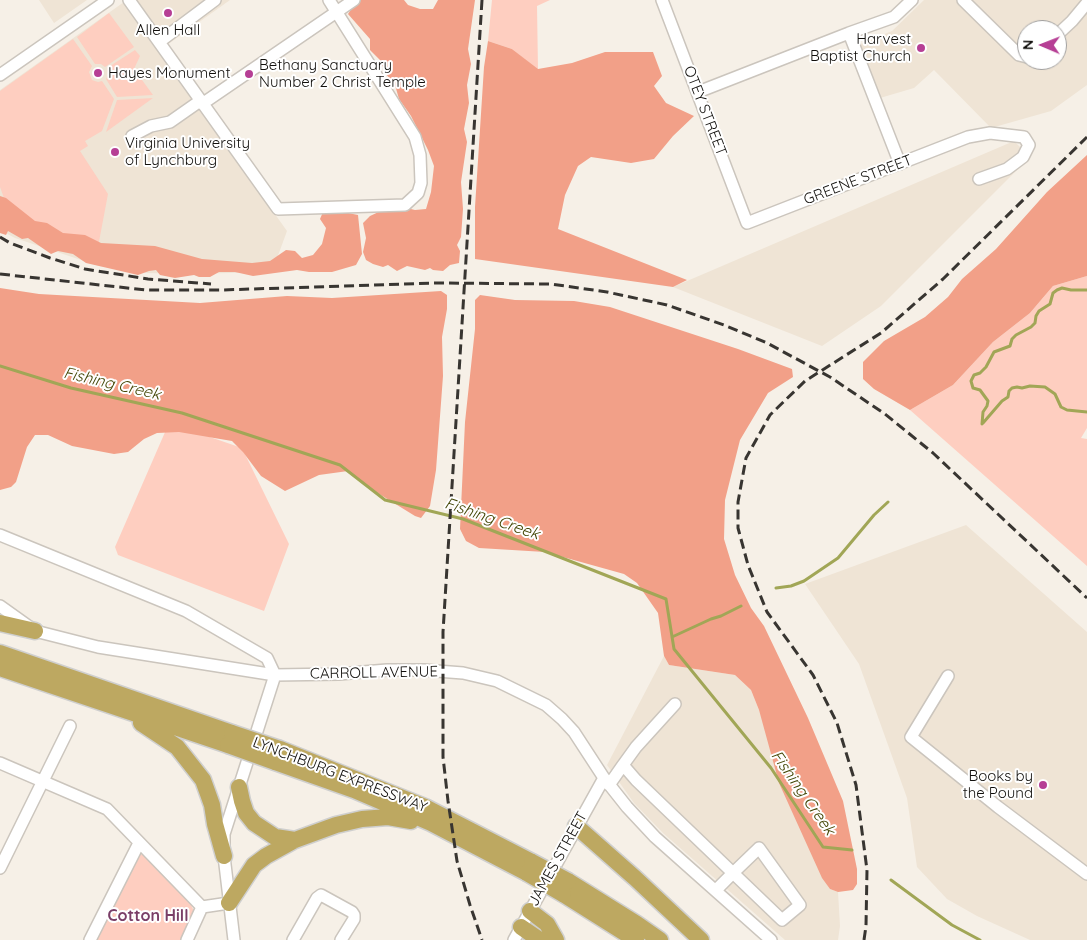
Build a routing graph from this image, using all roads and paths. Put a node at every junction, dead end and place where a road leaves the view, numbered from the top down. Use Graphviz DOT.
graph roads {
  1 [pos="108,0"];
  2 [pos="129,0"];
  3 [pos="215,0"];
  4 [pos="329,0"];
  5 [pos="354,0"];
  6 [pos="662,0"];
  7 [pos="912,0"];
  8 [pos="963,0"];
  9 [pos="1087,3"];
  10 [pos="337,12"];
  11 [pos="1067,26"];
  12 [pos="849,33"];
  13 [pos="159,42"];
  14 [pos="1017,52"];
  15 [pos="0,75"];
  16 [pos="698,92"];
  17 [pos="201,102"];
  18 [pos="132,136"];
  19 [pos="900,164"];
  20 [pos="979,179"];
  21 [pos="747,223"];
  22 [pos="0,535"];
  23 [pos="0,606"];
  24 [pos="0,624"];
  25 [pos="35,631"];
  26 [pos="0,653"];
  27 [pos="0,668"];
  28 [pos="276,675"];
  29 [pos="948,676"];
  30 [pos="674,704"];
  31 [pos="113,707"];
  32 [pos="70,726"];
  33 [pos="230,739"];
  34 [pos="278,755"];
  35 [pos="0,763"];
  36 [pos="623,766"];
  37 [pos="42,780"];
  38 [pos="607,781"];
  39 [pos="239,786"];
  40 [pos="431,824"];
  41 [pos="576,826"];
  42 [pos="295,840"];
  43 [pos="139,844"];
  44 [pos="224,856"];
  45 [pos="1087,860"];
  46 [pos="1077,866"];
  47 [pos="0,868"];
  48 [pos="530,868"];
  49 [pos="733,874"];
  50 [pos="1087,874"];
  51 [pos="566,887"];
  52 [pos="716,890"];
  53 [pos="229,903"];
  54 [pos="202,907"];
  55 [pos="530,911"];
  56 [pos="518,933"];
  57 [pos="90,940"];
  58 [pos="187,940"];
  59 [pos="234,940"];
  60 [pos="293,940"];
  61 [pos="341,940"];
  62 [pos="540,940"];
  63 [pos="556,940"];
  64 [pos="636,940"];
  65 [pos="660,940"];
  66 [pos="700,940"];
  67 [pos="771,940"];
  1 -- 15 [label="street"];
  2 -- 13 [label="street"];
  3 -- 13 [label="street"];
  4 -- 10 [label="street"];
  5 -- 10 [label="street"];
  6 -- 16 [label="street, OTEY STREET"];
  7 -- 12 [label="street"];
  8 -- 14 [label="street"];
  9 -- 11 [label="street"];
  10 -- 17 [label="street"];
  10 -- 17 [label="street"];
  12 -- 16 [label="street"];
  12 -- 19 [label="street"];
  13 -- 17 [label="street"];
  16 -- 21 [label="street, OTEY STREET"];
  17 -- 18 [label="street"];
  19 -- 20 [label="street, GREENE STREET"];
  19 -- 21 [label="street, GREENE STREET"];
  22 -- 28 [label="street"];
  23 -- 25 [label="street, CARROLL AVENUE"];
  24 -- 25 [label="highway"];
  25 -- 28 [label="street, CARROLL AVENUE"];
  26 -- 33 [label="highway, LYNCHBURG EXPRESSWAY"];
  27 -- 31 [label="highway, LYNCHBURG EXPRESSWAY"];
  28 -- 38 [label="street, CARROLL AVENUE"];
  28 -- 39 [label="street"];
  29 -- 46 [label="street"];
  30 -- 36 [label="street, JAMES STREET"];
  31 -- 33 [label="highway, LYNCHBURG EXPRESSWAY"];
  31 -- 44 [label="highway"];
  32 -- 37 [label="street"];
  33 -- 34 [label="highway, LYNCHBURG EXPRESSWAY, bridge"];
  34 -- 40 [label="highway, LYNCHBURG EXPRESSWAY"];
  34 -- 48 [label="highway, LYNCHBURG EXPRESSWAY"];
  35 -- 37 [label="street"];
  36 -- 38 [label="street, JAMES STREET"];
  36 -- 49 [label="street"];
  37 -- 43 [label="street"];
  37 -- 47 [label="street"];
  38 -- 41 [label="street, JAMES STREET"];
  38 -- 52 [label="street, CARROLL AVENUE"];
  39 -- 42 [label="highway"];
  39 -- 44 [label="street"];
  40 -- 42 [label="highway"];
  40 -- 48 [label="highway, LYNCHBURG EXPRESSWAY"];
  41 -- 55 [label="street, JAMES STREET"];
  41 -- 66 [label="highway"];
  42 -- 53 [label="highway"];
  43 -- 54 [label="street"];
  43 -- 57 [label="street"];
  44 -- 53 [label="street"];
  45 -- 46 [label="street"];
  46 -- 50 [label="street"];
  48 -- 51 [label="highway, LYNCHBURG EXPRESSWAY, bridge"];
  49 -- 49 [label="street"];
  49 -- 52 [label="street"];
  51 -- 64 [label="highway, LYNCHBURG EXPRESSWAY"];
  51 -- 65 [label="highway, LYNCHBURG EXPRESSWAY"];
  52 -- 67 [label="street, CARROLL AVENUE"];
  53 -- 54 [label="street"];
  53 -- 59 [label="street"];
  54 -- 58 [label="street"];
  55 -- 56 [label="street, JAMES STREET"];
  55 -- 63 [label="highway"];
  56 -- 62 [label="highway"];
  60 -- 61 [label="street"];
}
